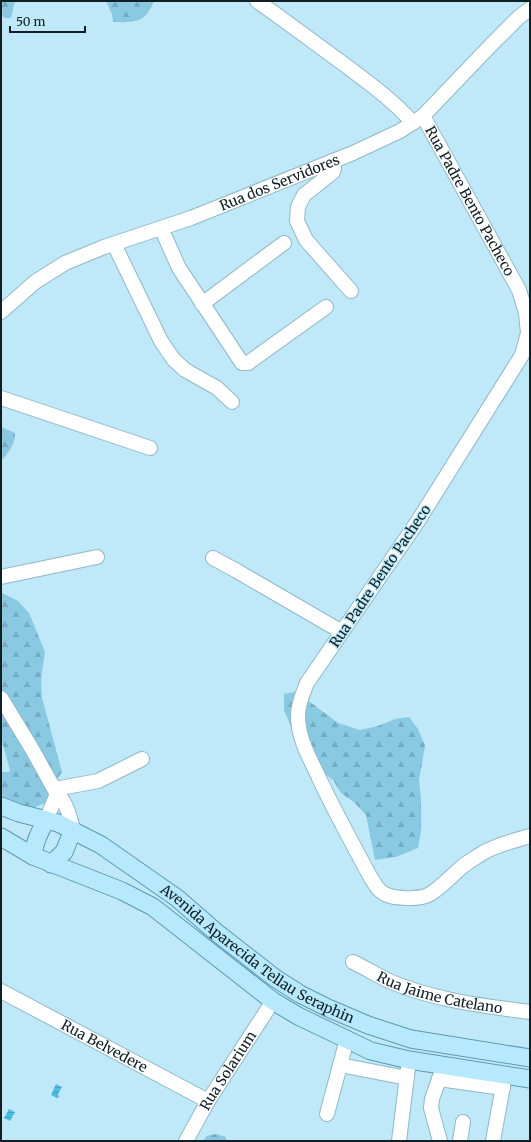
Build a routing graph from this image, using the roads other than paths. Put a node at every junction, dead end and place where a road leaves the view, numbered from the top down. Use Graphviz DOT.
graph roads {
  1 [pos="257,1"];
  2 [pos="530,9"];
  3 [pos="418,120"];
  4 [pos="333,162"];
  5 [pos="161,228"];
  6 [pos="284,243"];
  7 [pos="114,244"];
  8 [pos="524,289"];
  9 [pos="352,291"];
  10 [pos="202,304"];
  11 [pos="326,307"];
  12 [pos="1,312"];
  13 [pos="1,398"];
  14 [pos="232,402"];
  15 [pos="150,448"];
  16 [pos="97,557"];
  17 [pos="212,558"];
  18 [pos="1,577"];
  19 [pos="342,632"];
  20 [pos="1,698"];
  21 [pos="142,759"];
  22 [pos="56,792"];
  23 [pos="1,806"];
  24 [pos="46,820"];
  25 [pos="73,830"];
  26 [pos="530,836"];
  27 [pos="1,837"];
  28 [pos="33,856"];
  29 [pos="51,864"];
  30 [pos="353,962"];
  31 [pos="1,992"];
  32 [pos="272,1001"];
  33 [pos="530,1012"];
  34 [pos="347,1039"];
  35 [pos="530,1058"];
  36 [pos="409,1060"];
  37 [pos="340,1065"];
  38 [pos="441,1072"];
  39 [pos="407,1078"];
  40 [pos="530,1079"];
  41 [pos="504,1081"];
  42 [pos="208,1101"];
  43 [pos="327,1114"];
  44 [pos="463,1122"];
  45 [pos="186,1141"];
  46 [pos="400,1141"];
  47 [pos="440,1141"];
  48 [pos="460,1141"];
  49 [pos="493,1141"];
  1 -- 3 [label="street, Rua Padre Bento Pacheco"];
  2 -- 3 [label="street, Rua dos Servidores"];
  3 -- 4 [label="street, Rua dos Servidores"];
  3 -- 8 [label="street, Rua Padre Bento Pacheco"];
  4 -- 5 [label="street, Rua dos Servidores"];
  4 -- 9 [label="street"];
  5 -- 7 [label="street, Rua dos Servidores"];
  5 -- 10 [label="street"];
  6 -- 10 [label="street"];
  7 -- 12 [label="street, Rua dos Servidores"];
  7 -- 14 [label="street"];
  8 -- 19 [label="street, Rua Padre Bento Pacheco"];
  10 -- 11 [label="street"];
  13 -- 15 [label="street"];
  16 -- 18 [label="street"];
  17 -- 19 [label="street"];
  19 -- 26 [label="street, Rua Padre Bento Pacheco"];
  20 -- 22 [label="street"];
  21 -- 22 [label="street"];
  22 -- 24 [label="street"];
  22 -- 25 [label="street"];
  23 -- 24 [label="main road, Avenida Aparecida Tellau Seraphin"];
  24 -- 25 [label="main road, Avenida Aparecida Tellau Seraphin"];
  24 -- 28 [label="main road"];
  25 -- 29 [label="main road"];
  25 -- 35 [label="main road, Avenida Aparecida Tellau Seraphin"];
  27 -- 28 [label="main road, Avenida Aparecida Tellau Seraphin"];
  28 -- 29 [label="main road, Avenida Aparecida Tellau Seraphin"];
  29 -- 32 [label="main road, Avenida Aparecida Tellau Seraphin"];
  30 -- 33 [label="street, Rua Jaime Catelano"];
  31 -- 42 [label="street, Rua Belvedere"];
  32 -- 34 [label="main road, Avenida Aparecida Tellau Seraphin"];
  32 -- 42 [label="street, Rua Solarium"];
  34 -- 36 [label="main road, Avenida Aparecida Tellau Seraphin"];
  34 -- 37 [label="street"];
  36 -- 38 [label="main road, Avenida Aparecida Tellau Seraphin"];
  36 -- 39 [label="street"];
  37 -- 39 [label="street"];
  37 -- 43 [label="street"];
  38 -- 41 [label="main road, Avenida Aparecida Tellau Seraphin"];
  38 -- 47 [label="street"];
  39 -- 46 [label="street"];
  40 -- 41 [label="main road, Avenida Aparecida Tellau Seraphin"];
  41 -- 49 [label="street"];
  42 -- 45 [label="street, Rua Solarium"];
  44 -- 48 [label="street"];
}
